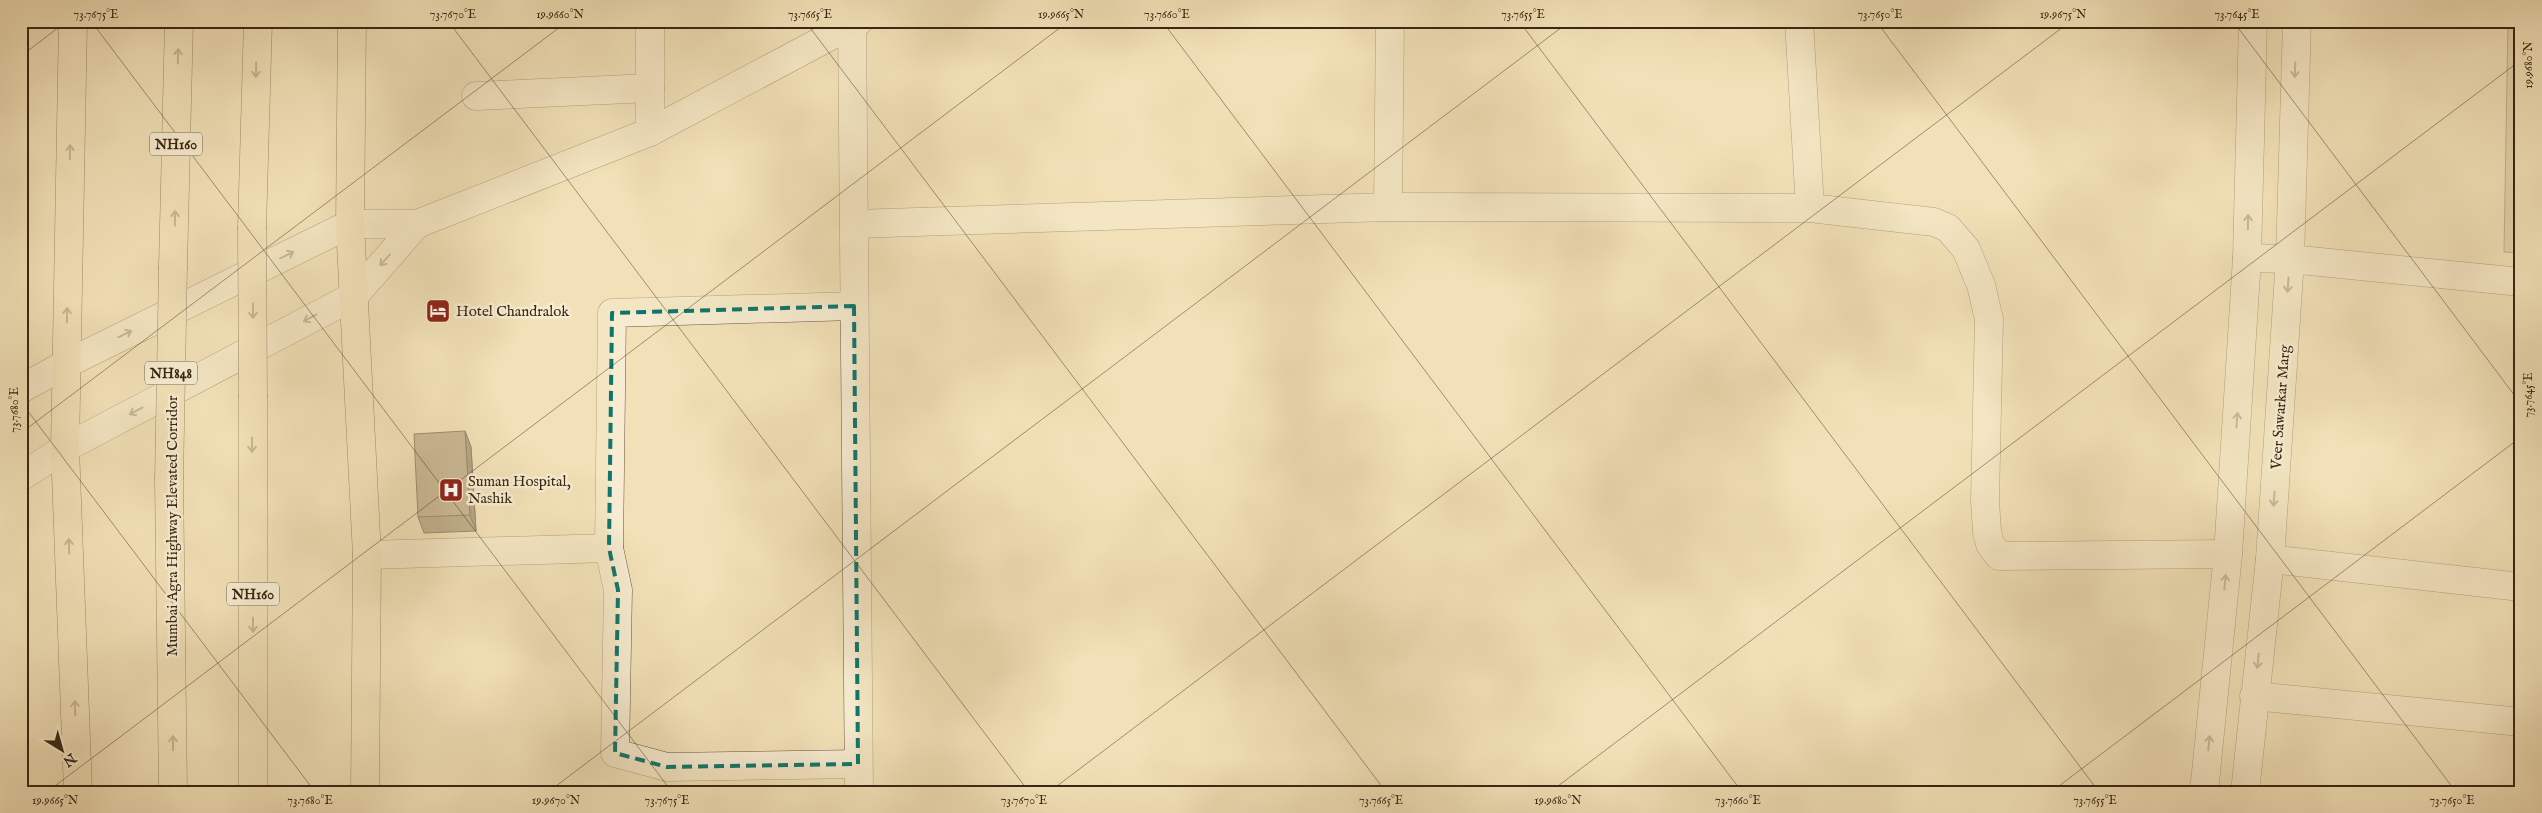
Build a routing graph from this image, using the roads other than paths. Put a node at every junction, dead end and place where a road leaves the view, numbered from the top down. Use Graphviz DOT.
graph roads {
  1 [pos="73,21"];
  2 [pos="179,21"];
  3 [pos="258,21"];
  4 [pos="352,21"];
  5 [pos="650,21"];
  6 [pos="1390,21"];
  7 [pos="1799,21"];
  8 [pos="2253,21"];
  9 [pos="2296,21"];
  10 [pos="854,22"];
  11 [pos="650,88"];
  12 [pos="476,96"];
  13 [pos="650,132"];
  14 [pos="1388,207"];
  15 [pos="1810,208"];
  16 [pos="350,224"];
  17 [pos="417,224"];
  18 [pos="854,224"];
  19 [pos="2247,258"];
  20 [pos="2290,259"];
  21 [pos="173,267"];
  22 [pos="2521,282"];
  23 [pos="354,296"];
  24 [pos="854,306"];
  25 [pos="66,364"];
  26 [pos="21,389"];
  27 [pos="66,448"];
  28 [pos="21,477"];
  29 [pos="609,548"];
  30 [pos="2228,554"];
  31 [pos="366,555"];
  32 [pos="2270,559"];
  33 [pos="2521,587"];
  34 [pos="2254,696"];
  35 [pos="2521,722"];
  36 [pos="858,764"];
  37 [pos="78,792"];
  38 [pos="173,792"];
  39 [pos="253,792"];
  40 [pos="365,792"];
  41 [pos="859,792"];
  42 [pos="2204,792"];
  43 [pos="2245,792"];
  25 -- 1 [label="main road, one-way"];
  21 -- 2 [label="main road, Mumbai Agra Highway Elevated Corridor / NH160, one-way"];
  3 -- 39 [label="main road, NH160, one-way, bridge"];
  4 -- 16 [label="main road"];
  5 -- 11 [label="street"];
  6 -- 14 [label="street"];
  7 -- 15 [label="street"];
  19 -- 8 [label="street, one-way"];
  9 -- 20 [label="street, Veer Sawarkar Marg, one-way"];
  10 -- 13 [label="street"];
  10 -- 18 [label="street"];
  11 -- 12 [label="street"];
  11 -- 13 [label="street"];
  13 -- 17 [label="street"];
  14 -- 15 [label="street"];
  14 -- 18 [label="street"];
  15 -- 30 [label="street"];
  16 -- 17 [label="street"];
  16 -- 23 [label="main road"];
  25 -- 16 [label="street, one-way"];
  17 -- 23 [label="street, one-way"];
  18 -- 24 [label="street"];
  19 -- 20 [label="street"];
  30 -- 19 [label="street, one-way"];
  20 -- 22 [label="street"];
  20 -- 32 [label="street, Veer Sawarkar Marg, one-way"];
  38 -- 21 [label="main road, Mumbai Agra Highway Elevated Corridor / NH848, one-way, bridge"];
  23 -- 27 [label="street, one-way"];
  23 -- 31 [label="main road"];
  24 -- 29 [label="street"];
  24 -- 36 [label="street"];
  25 -- 26 [label="street"];
  25 -- 27 [label="main road"];
  27 -- 28 [label="street"];
  37 -- 27 [label="main road, one-way"];
  29 -- 31 [label="street"];
  29 -- 36 [label="street"];
  42 -- 30 [label="street, one-way"];
  31 -- 40 [label="main road"];
  32 -- 33 [label="street"];
  32 -- 34 [label="street, Veer Sawarkar Marg, one-way"];
  34 -- 35 [label="street"];
  34 -- 43 [label="street, Veer Sawarkar Marg"];
  36 -- 41 [label="street"];
}
